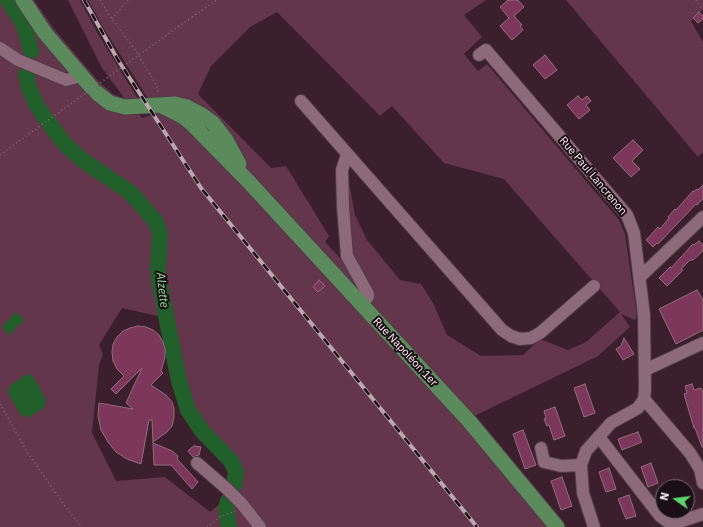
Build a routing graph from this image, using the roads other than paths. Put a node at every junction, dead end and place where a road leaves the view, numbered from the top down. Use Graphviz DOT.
graph roads {
  1 [pos="23,0"];
  2 [pos="0,48"];
  3 [pos="479,55"];
  4 [pos="80,74"];
  5 [pos="301,101"];
  6 [pos="347,155"];
  7 [pos="703,217"];
  8 [pos="640,277"];
  9 [pos="594,286"];
  10 [pos="361,304"];
  11 [pos="703,344"];
  12 [pos="645,370"];
  13 [pos="644,400"];
  14 [pos="599,437"];
  15 [pos="541,448"];
  16 [pos="197,464"];
  17 [pos="581,465"];
  18 [pos="703,483"];
  19 [pos="703,514"];
  20 [pos="260,527"];
  21 [pos="558,527"];
  22 [pos="594,527"];
  1 -- 4 [label="main road, Rue Napoléon 1er"];
  2 -- 4 [label="street"];
  3 -- 8 [label="street, Rue Paul Lancrenon"];
  4 -- 10 [label="main road, Rue Napoléon 1er"];
  5 -- 6 [label="street"];
  6 -- 9 [label="street"];
  6 -- 10 [label="street"];
  7 -- 8 [label="street"];
  8 -- 12 [label="street, Rue Paul Lancrenon"];
  10 -- 21 [label="main road, Rue Napoléon 1er"];
  11 -- 12 [label="street"];
  12 -- 13 [label="street, Rue Paul Lancrenon"];
  13 -- 14 [label="street"];
  13 -- 18 [label="street"];
  14 -- 17 [label="street"];
  14 -- 19 [label="street"];
  15 -- 17 [label="street"];
  16 -- 20 [label="street"];
  17 -- 22 [label="street"];
}
